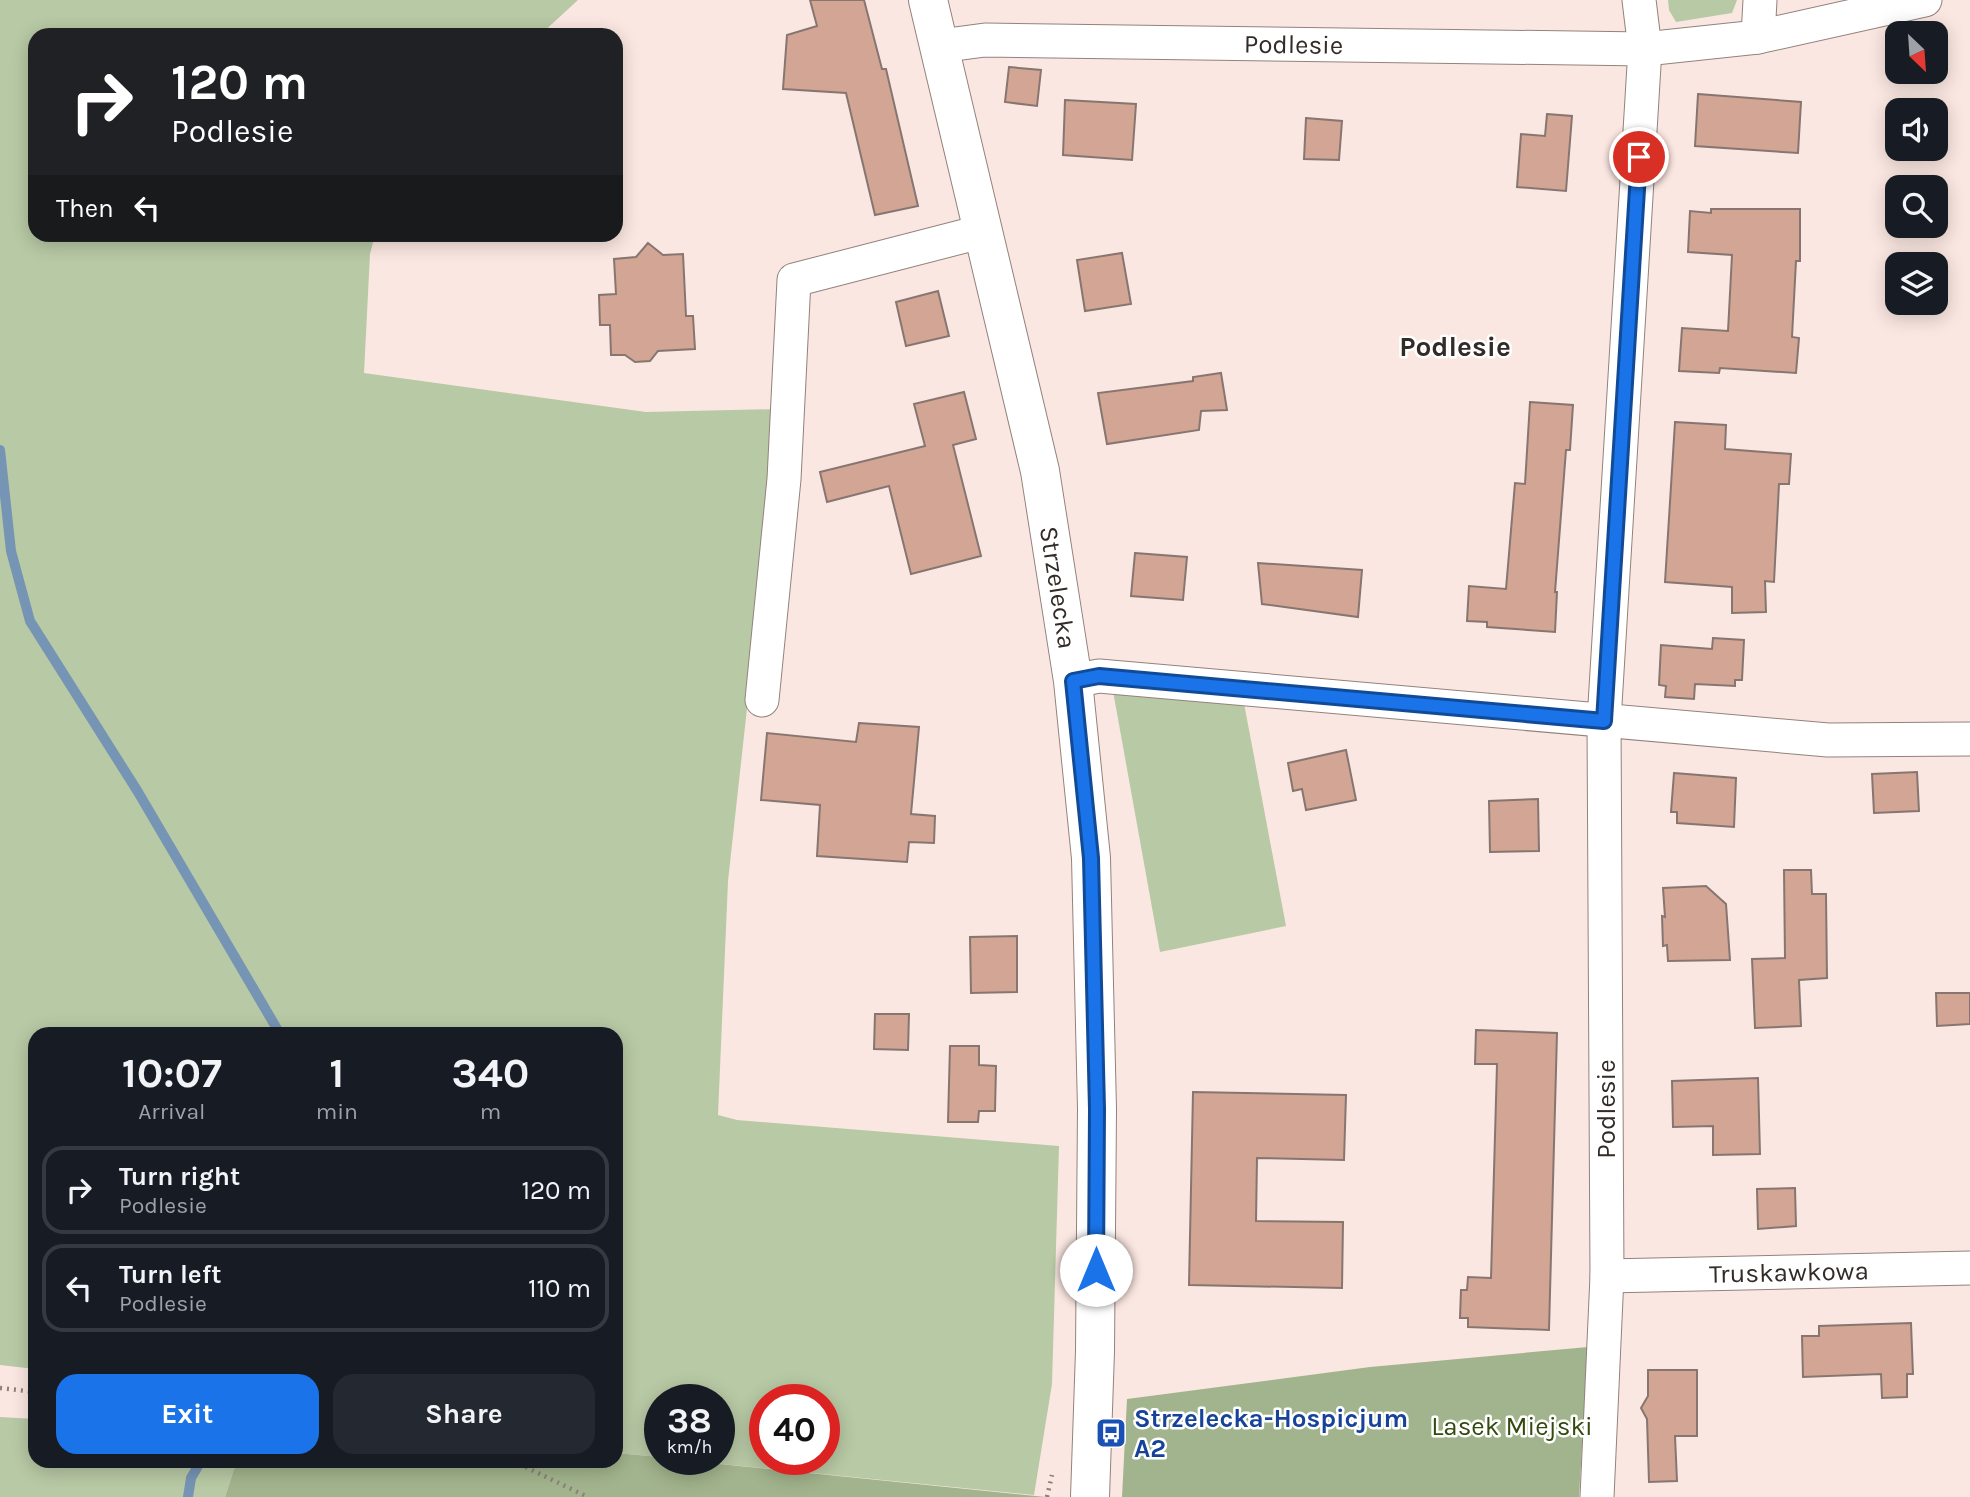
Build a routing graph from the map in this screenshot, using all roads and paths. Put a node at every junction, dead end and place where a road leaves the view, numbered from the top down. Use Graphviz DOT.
graph roads {
  1 [pos="928,0"];
  2 [pos="1639,0"];
  3 [pos="1760,0"];
  4 [pos="1924,0"];
  5 [pos="1758,37"];
  6 [pos="940,46"];
  7 [pos="1645,49"];
  8 [pos="984,231"];
  9 [pos="1073,681"];
  10 [pos="762,700"];
  11 [pos="1604,721"];
  12 [pos="1970,738"];
  13 [pos="1970,1268"];
  14 [pos="1607,1276"];
  15 [pos="0,1388"];
  16 [pos="28,1391"];
  17 [pos="527,1468"];
  18 [pos="1053,1472"];
  19 [pos="587,1497"];
  20 [pos="1047,1497"];
  21 [pos="1090,1497"];
  22 [pos="1597,1497"];
  1 -- 6 [label="street, Strzelecka"];
  2 -- 7 [label="street"];
  3 -- 5 [label="street"];
  4 -- 5 [label="street, Podlesie"];
  5 -- 7 [label="street, Podlesie"];
  6 -- 7 [label="street, Podlesie"];
  6 -- 8 [label="street, Strzelecka"];
  7 -- 11 [label="street, Podlesie"];
  8 -- 9 [label="street, Strzelecka"];
  8 -- 10 [label="street"];
  9 -- 11 [label="street"];
  9 -- 21 [label="street, Strzelecka"];
  11 -- 12 [label="street"];
  11 -- 14 [label="street, Podlesie"];
  13 -- 14 [label="street, Truskawkowa"];
  14 -- 22 [label="street, Podlesie"];
  15 -- 16 [label="path"];
  17 -- 19 [label="path"];
  18 -- 20 [label="path"];
}
